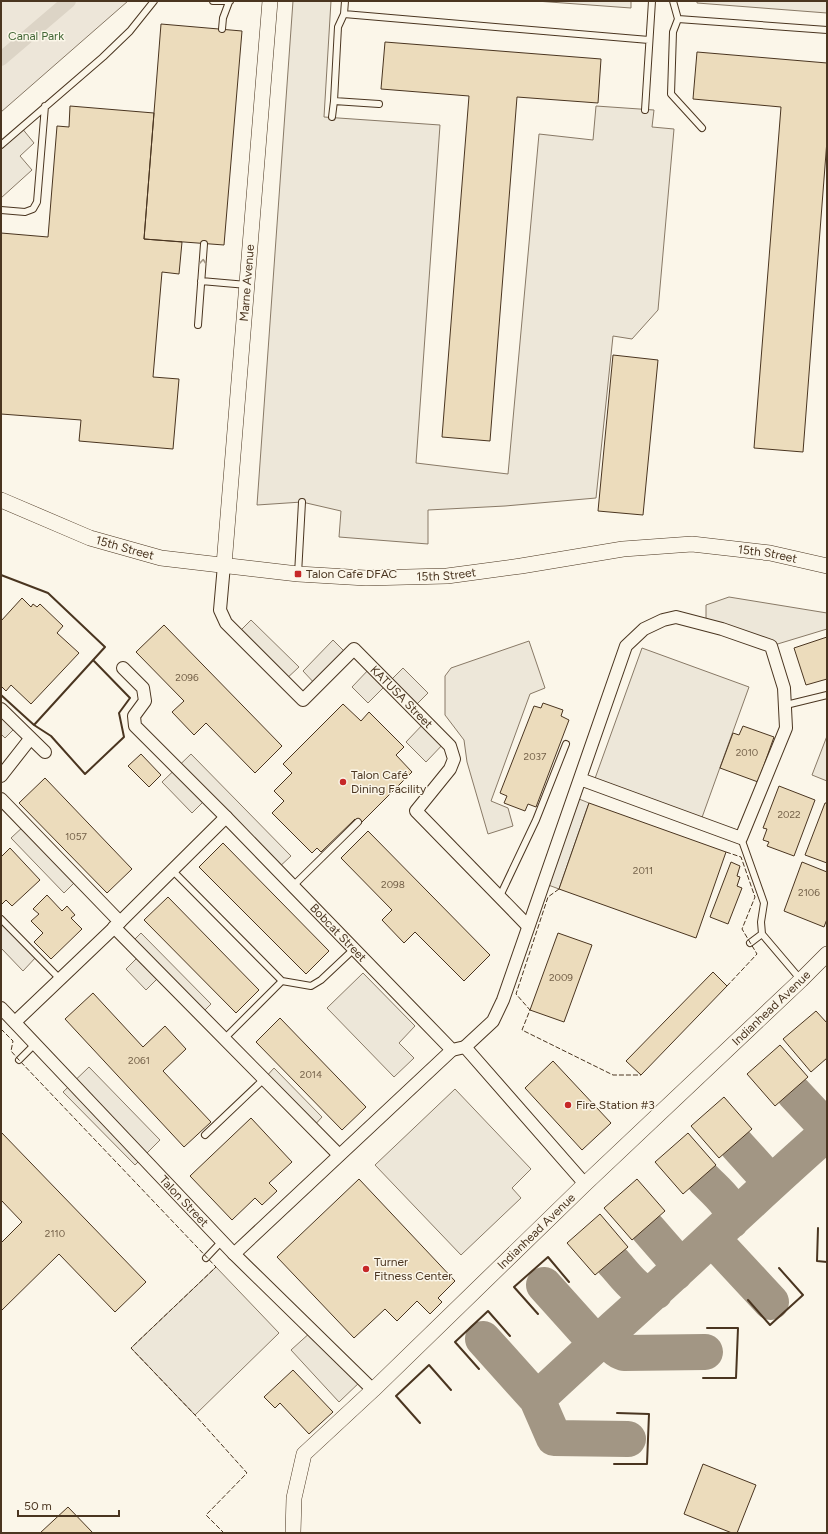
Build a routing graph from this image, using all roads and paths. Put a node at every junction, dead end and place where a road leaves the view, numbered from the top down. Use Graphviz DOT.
graph roads {
  1 [pos="154,1"];
  2 [pos="213,1"];
  3 [pos="270,1"];
  4 [pos="345,1"];
  5 [pos="652,1"];
  6 [pos="674,1"];
  7 [pos="229,2"];
  8 [pos="344,14"];
  9 [pos="678,19"];
  10 [pos="222,29"];
  11 [pos="827,30"];
  12 [pos="649,40"];
  13 [pos="334,101"];
  14 [pos="379,104"];
  15 [pos="45,106"];
  16 [pos="645,110"];
  17 [pos="332,117"];
  18 [pos="702,128"];
  19 [pos="1,145"];
  20 [pos="1,210"];
  21 [pos="204,244"];
  22 [pos="201,281"];
  23 [pos="247,284"];
  24 [pos="198,324"];
  25 [pos="1,500"];
  26 [pos="302,502"];
  27 [pos="224,565"];
  28 [pos="827,566"];
  29 [pos="298,574"];
  30 [pos="123,668"];
  31 [pos="827,695"];
  32 [pos="786,705"];
  33 [pos="1,710"];
  34 [pos="30,739"];
  35 [pos="566,744"];
  36 [pos="45,752"];
  37 [pos="1,776"];
  38 [pos="580,779"];
  39 [pos="1,800"];
  40 [pos="226,817"];
  41 [pos="358,822"];
  42 [pos="741,838"];
  43 [pos="172,870"];
  44 [pos="293,886"];
  45 [pos="500,896"];
  46 [pos="1,919"];
  47 [pos="117,925"];
  48 [pos="528,926"];
  49 [pos="762,934"];
  50 [pos="750,943"];
  51 [pos="354,949"];
  52 [pos="827,954"];
  53 [pos="60,979"];
  54 [pos="801,980"];
  55 [pos="282,982"];
  56 [pos="1,1008"];
  57 [pos="15,1022"];
  58 [pos="224,1038"];
  59 [pos="35,1044"];
  60 [pos="465,1047"];
  61 [pos="452,1050"];
  62 [pos="19,1060"];
  63 [pos="264,1079"];
  64 [pos="205,1135"];
  65 [pos="339,1155"];
  66 [pos="585,1184"];
  67 [pos="222,1241"];
  68 [pos="234,1254"];
  69 [pos="206,1258"];
  70 [pos="373,1390"];
  71 [pos="293,1533"];
  1 -- 15 [label="lane"];
  2 -- 7 [label="lane"];
  3 -- 23 [label="street, Marne Avenue"];
  4 -- 8 [label="lane"];
  5 -- 12 [label="lane"];
  6 -- 9 [label="lane"];
  7 -- 10 [label="lane"];
  8 -- 12 [label="lane"];
  8 -- 13 [label="lane"];
  9 -- 11 [label="lane"];
  9 -- 18 [label="lane"];
  12 -- 16 [label="lane"];
  13 -- 14 [label="lane"];
  13 -- 17 [label="lane"];
  15 -- 19 [label="lane"];
  15 -- 20 [label="lane"];
  22 -- 21 [label="lane, one-way"];
  22 -- 23 [label="lane"];
  22 -- 24 [label="lane"];
  23 -- 27 [label="street, Marne Avenue"];
  25 -- 27 [label="street, 15th Street"];
  26 -- 29 [label="lane"];
  27 -- 29 [label="street, 15th Street"];
  27 -- 45 [label="street, KATUSA Street"];
  28 -- 29 [label="street, 15th Street"];
  30 -- 40 [label="street, Bobcat Street"];
  31 -- 32 [label="lane"];
  32 -- 38 [label="street"];
  32 -- 42 [label="street"];
  33 -- 34 [label="street"];
  34 -- 36 [label="street"];
  34 -- 37 [label="street"];
  35 -- 45 [label="lane"];
  38 -- 42 [label="street"];
  38 -- 48 [label="street"];
  39 -- 47 [label="street"];
  40 -- 43 [label="street"];
  40 -- 44 [label="street, Bobcat Street"];
  41 -- 44 [label="lane"];
  42 -- 49 [label="lane"];
  43 -- 47 [label="street"];
  43 -- 55 [label="lane"];
  44 -- 51 [label="street, Bobcat Street"];
  45 -- 48 [label="street, KATUSA Street"];
  46 -- 53 [label="lane"];
  47 -- 53 [label="street"];
  47 -- 58 [label="street"];
  48 -- 60 [label="street"];
  49 -- 50 [label="lane"];
  49 -- 54 [label="lane"];
  51 -- 55 [label="lane"];
  51 -- 61 [label="street, Bobcat Street"];
  52 -- 54 [label="street, Indianhead Avenue"];
  53 -- 57 [label="street"];
  54 -- 66 [label="street, Indianhead Avenue"];
  55 -- 58 [label="lane"];
  56 -- 57 [label="street, Talon Street"];
  57 -- 59 [label="street, Talon Street"];
  58 -- 63 [label="street"];
  59 -- 62 [label="lane"];
  59 -- 67 [label="street, Talon Street"];
  60 -- 61 [label="street"];
  60 -- 66 [label="street"];
  61 -- 65 [label="street"];
  63 -- 64 [label="lane"];
  63 -- 65 [label="street"];
  65 -- 68 [label="street"];
  66 -- 70 [label="street, Indianhead Avenue"];
  67 -- 68 [label="street, Talon Street"];
  67 -- 69 [label="lane"];
  68 -- 70 [label="street, Talon Street"];
  70 -- 71 [label="street, Indianhead Avenue"];
}
